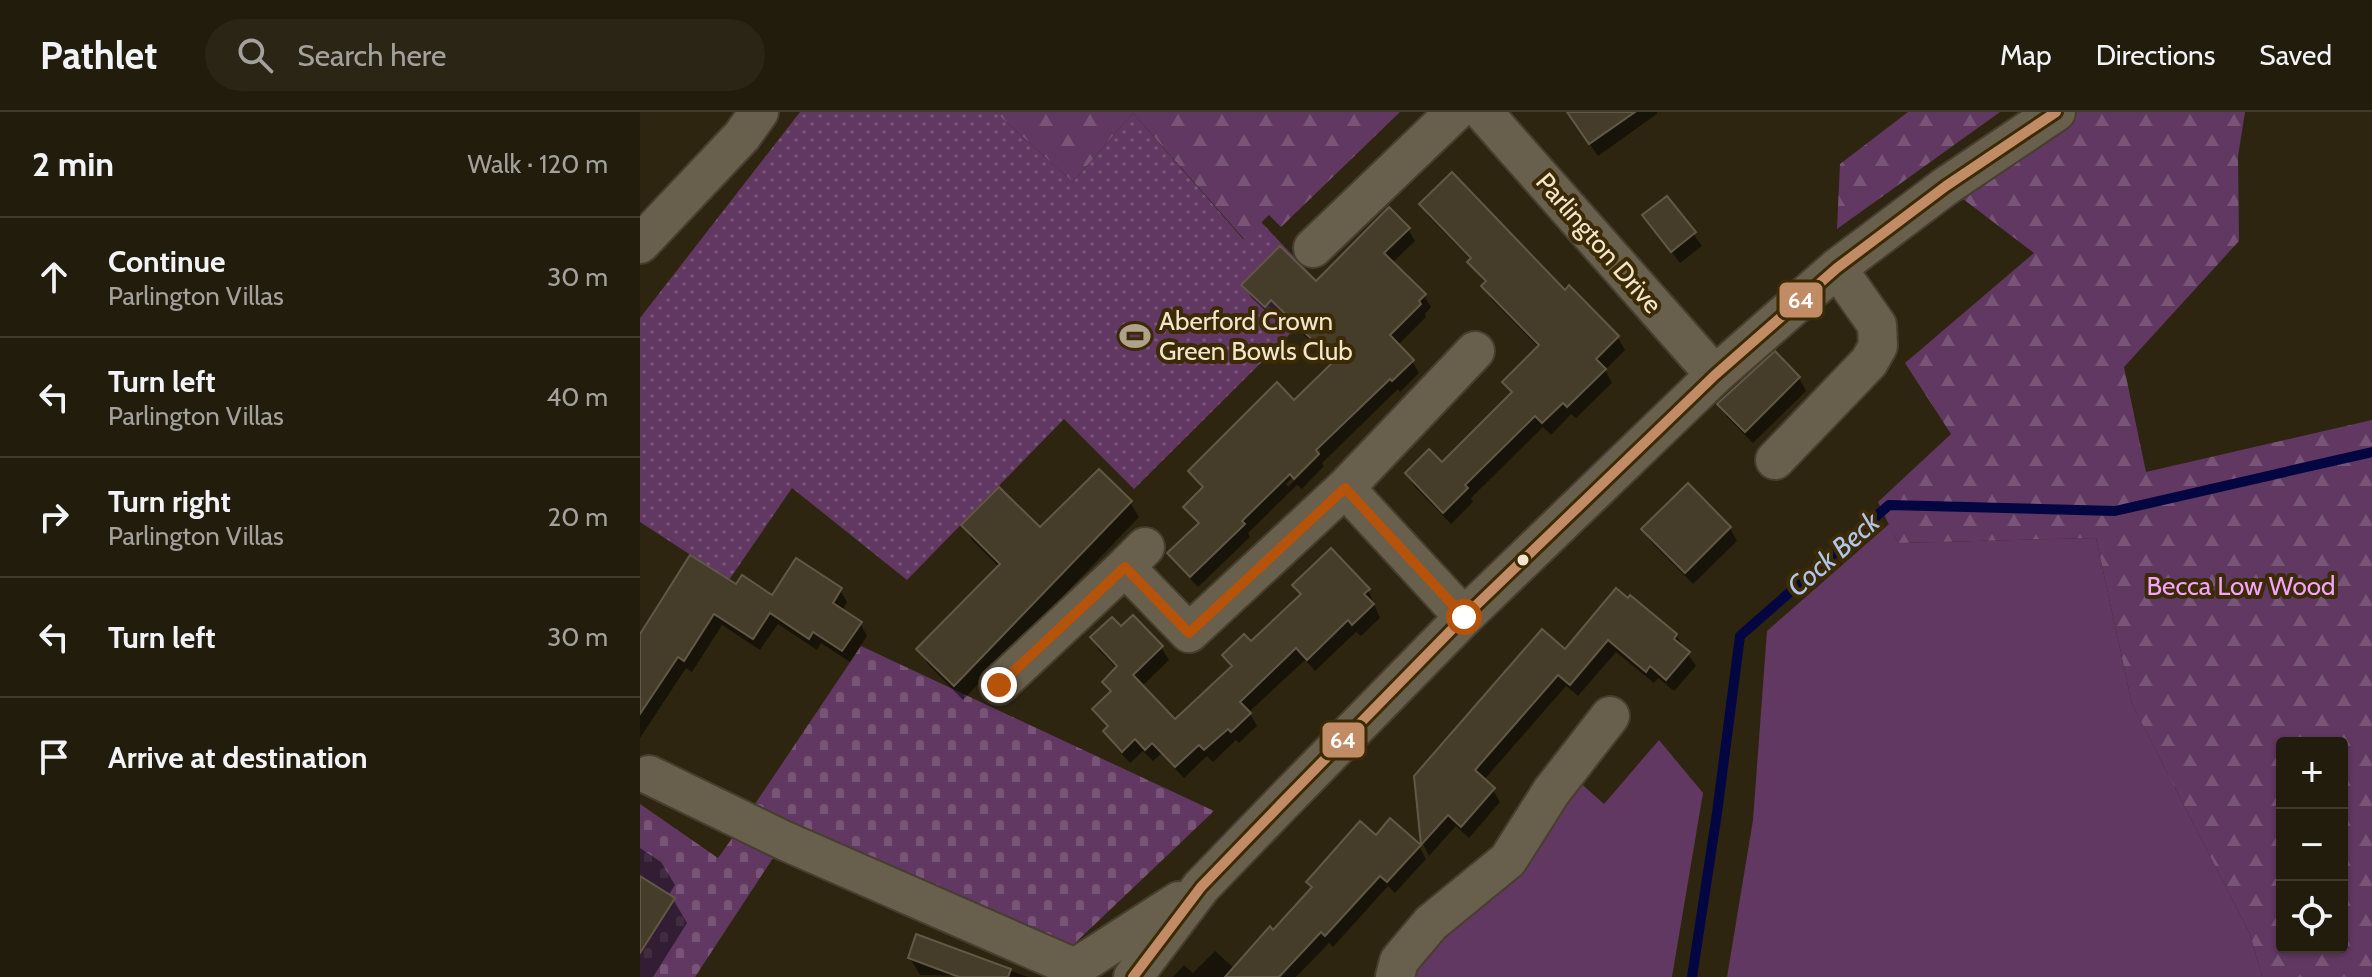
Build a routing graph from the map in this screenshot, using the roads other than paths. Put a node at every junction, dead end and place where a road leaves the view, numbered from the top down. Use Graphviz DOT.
graph roads {
  1 [pos="759,112"];
  2 [pos="1455,112"];
  3 [pos="1483,112"];
  4 [pos="2056,112"];
  5 [pos="640,244"];
  6 [pos="1313,248"];
  7 [pos="1837,268"];
  8 [pos="1475,351"];
  9 [pos="1715,375"];
  10 [pos="1775,460"];
  11 [pos="1345,488"];
  12 [pos="1464,617"];
  13 [pos="999,685"];
  14 [pos="1610,716"];
  15 [pos="649,775"];
  16 [pos="1201,887"];
  17 [pos="1067,972"];
  18 [pos="1133,977"];
  19 [pos="1395,977"];
  1 -- 5 [label="street"];
  2 -- 6 [label="street"];
  3 -- 9 [label="street, Parlington Drive"];
  4 -- 7 [label="street"];
  7 -- 9 [label="street"];
  7 -- 10 [label="street"];
  8 -- 11 [label="street"];
  9 -- 12 [label="street"];
  11 -- 12 [label="street"];
  11 -- 13 [label="street"];
  12 -- 16 [label="street"];
  14 -- 19 [label="street"];
  15 -- 17 [label="street"];
  16 -- 17 [label="street"];
  16 -- 18 [label="street"];
}
